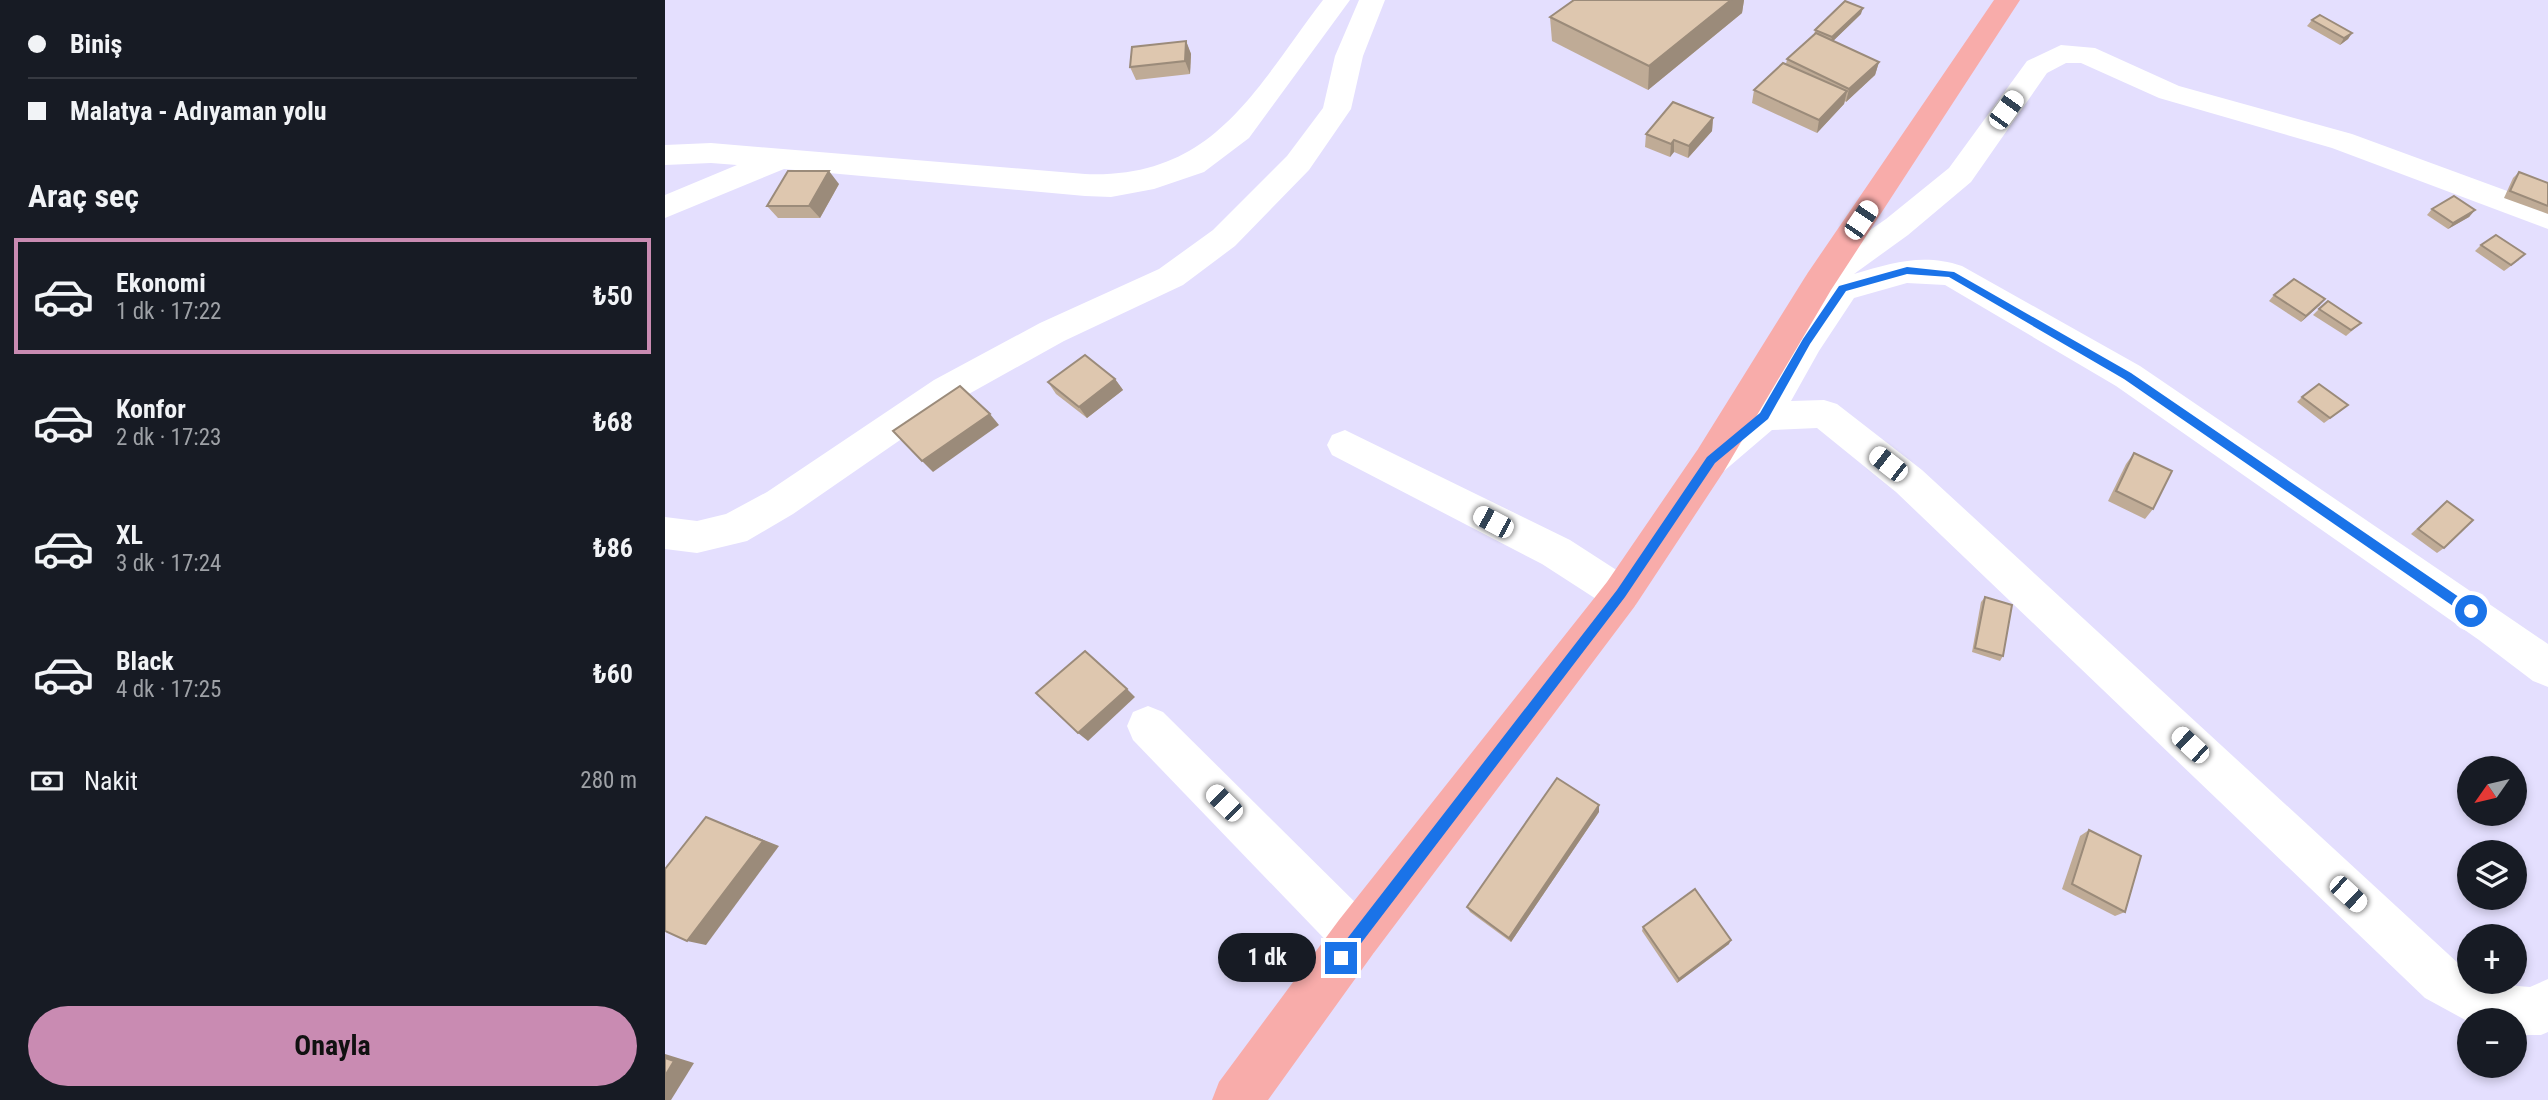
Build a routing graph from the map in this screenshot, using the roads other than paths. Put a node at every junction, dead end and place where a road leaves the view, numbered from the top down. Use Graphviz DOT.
graph roads {
  1 [pos="1337,0"];
  2 [pos="1372,0"];
  3 [pos="2007,0"];
  4 [pos="665,155"];
  5 [pos="783,159"];
  6 [pos="665,207"];
  7 [pos="2548,218"];
  8 [pos="1819,282"];
  9 [pos="1764,416"];
  10 [pos="1345,445"];
  11 [pos="1711,460"];
  12 [pos="665,533"];
  13 [pos="1621,594"];
  14 [pos="2548,668"];
  15 [pos="1148,726"];
  16 [pos="1356,937"];
  17 [pos="2548,1003"];
  18 [pos="1237,1100"];
  1 -- 5 [label="street"];
  2 -- 12 [label="street"];
  3 -- 8 [label="main road"];
  4 -- 5 [label="street"];
  5 -- 6 [label="street"];
  7 -- 8 [label="street"];
  8 -- 11 [label="main road"];
  9 -- 11 [label="street"];
  9 -- 14 [label="street"];
  9 -- 17 [label="street"];
  10 -- 13 [label="street"];
  11 -- 13 [label="main road"];
  13 -- 16 [label="main road"];
  15 -- 16 [label="street"];
  16 -- 18 [label="main road"];
}
